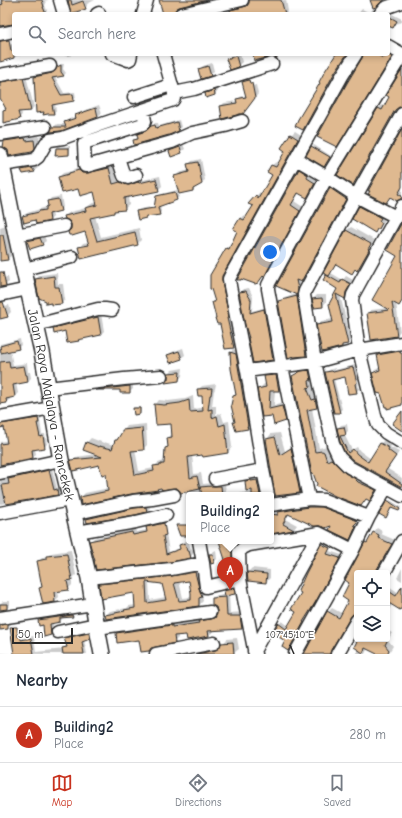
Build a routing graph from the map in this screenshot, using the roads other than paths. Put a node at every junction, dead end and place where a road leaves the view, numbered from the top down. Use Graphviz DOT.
graph roads {
  1 [pos="60,0"];
  2 [pos="148,0"];
  3 [pos="242,0"];
  4 [pos="402,2"];
  5 [pos="63,12"];
  6 [pos="144,12"];
  7 [pos="152,12"];
  8 [pos="190,12"];
  9 [pos="382,12"];
  10 [pos="12,31"];
  11 [pos="0,34"];
  12 [pos="390,47"];
  13 [pos="402,54"];
  14 [pos="117,56"];
  15 [pos="131,56"];
  16 [pos="164,56"];
  17 [pos="355,56"];
  18 [pos="272,64"];
  19 [pos="50,66"];
  20 [pos="0,75"];
  21 [pos="172,89"];
  22 [pos="134,97"];
  23 [pos="143,110"];
  24 [pos="402,114"];
  25 [pos="242,121"];
  26 [pos="45,127"];
  27 [pos="0,134"];
  28 [pos="118,158"];
  29 [pos="296,159"];
  30 [pos="1,160"];
  31 [pos="136,175"];
  32 [pos="327,176"];
  33 [pos="356,196"];
  34 [pos="402,206"];
  35 [pos="396,218"];
  36 [pos="64,226"];
  37 [pos="16,236"];
  38 [pos="72,258"];
  39 [pos="24,269"];
  40 [pos="28,289"];
  41 [pos="0,295"];
  42 [pos="112,310"];
  43 [pos="36,325"];
  44 [pos="402,343"];
  45 [pos="359,350"];
  46 [pos="315,362"];
  47 [pos="282,366"];
  48 [pos="247,371"];
  49 [pos="161,376"];
  50 [pos="48,388"];
  51 [pos="52,408"];
  52 [pos="0,417"];
  53 [pos="402,443"];
  54 [pos="61,460"];
  55 [pos="263,470"];
  56 [pos="0,473"];
  57 [pos="215,479"];
  58 [pos="386,488"];
  59 [pos="267,492"];
  60 [pos="174,495"];
  61 [pos="402,496"];
  62 [pos="309,499"];
  63 [pos="274,505"];
  64 [pos="72,507"];
  65 [pos="0,513"];
  66 [pos="166,515"];
  67 [pos="369,517"];
  68 [pos="77,532"];
  69 [pos="319,533"];
  70 [pos="274,541"];
  71 [pos="402,541"];
  72 [pos="199,544"];
  73 [pos="257,544"];
  74 [pos="354,550"];
  75 [pos="203,563"];
  76 [pos="386,570"];
  77 [pos="89,578"];
  78 [pos="240,579"];
  79 [pos="92,604"];
  80 [pos="210,612"];
  81 [pos="0,618"];
  82 [pos="354,625"];
  83 [pos="96,626"];
  84 [pos="58,632"];
  85 [pos="214,643"];
  86 [pos="254,652"];
  87 [pos="102,654"];
  88 [pos="156,654"];
  89 [pos="294,654"];
  90 [pos="337,654"];
  1 -- 5 [label="street"];
  2 -- 6 [label="street"];
  2 -- 7 [label="street"];
  3 -- 8 [label="street"];
  4 -- 9 [label="street"];
  10 -- 11 [label="street"];
  12 -- 13 [label="street"];
  13 -- 32 [label="street"];
  14 -- 15 [label="street"];
  16 -- 21 [label="street"];
  17 -- 29 [label="street"];
  18 -- 21 [label="street"];
  19 -- 20 [label="street"];
  21 -- 22 [label="street"];
  21 -- 23 [label="street"];
  23 -- 28 [label="street"];
  23 -- 30 [label="street"];
  24 -- 33 [label="street"];
  25 -- 28 [label="street"];
  26 -- 27 [label="street"];
  28 -- 31 [label="street"];
  29 -- 32 [label="street"];
  29 -- 48 [label="street"];
  30 -- 37 [label="main road, Jalan Raya Majalaya - Rancekek"];
  32 -- 33 [label="street"];
  32 -- 47 [label="street"];
  33 -- 35 [label="street"];
  33 -- 46 [label="street"];
  34 -- 35 [label="street"];
  35 -- 45 [label="street"];
  36 -- 37 [label="street"];
  37 -- 39 [label="main road, Jalan Raya Majalaya - Rancekek"];
  38 -- 39 [label="street"];
  39 -- 40 [label="main road, Jalan Raya Majalaya - Rancekek"];
  40 -- 41 [label="street"];
  40 -- 43 [label="main road, Jalan Raya Majalaya - Rancekek"];
  42 -- 43 [label="street"];
  43 -- 50 [label="main road, Jalan Raya Majalaya - Rancekek"];
  44 -- 45 [label="street"];
  45 -- 46 [label="street"];
  45 -- 53 [label="street"];
  46 -- 47 [label="street"];
  46 -- 58 [label="street"];
  47 -- 48 [label="street"];
  47 -- 62 [label="street"];
  48 -- 55 [label="street"];
  49 -- 50 [label="street"];
  50 -- 51 [label="main road, Jalan Raya Majalaya - Rancekek"];
  51 -- 52 [label="street"];
  51 -- 54 [label="main road, Jalan Raya Majalaya - Rancekek"];
  54 -- 56 [label="street"];
  54 -- 64 [label="main road, Jalan Raya Majalaya - Rancekek"];
  55 -- 57 [label="street"];
  55 -- 59 [label="street"];
  58 -- 61 [label="street"];
  58 -- 67 [label="street"];
  60 -- 64 [label="street"];
  62 -- 63 [label="street"];
  62 -- 67 [label="street"];
  64 -- 65 [label="street"];
  64 -- 68 [label="main road, Jalan Raya Majalaya - Rancekek"];
  66 -- 68 [label="street"];
  67 -- 74 [label="street"];
  68 -- 77 [label="main road, Jalan Raya Majalaya - Rancekek"];
  69 -- 70 [label="street"];
  69 -- 74 [label="street"];
  69 -- 86 [label="street"];
  71 -- 76 [label="street"];
  72 -- 75 [label="street"];
  73 -- 78 [label="street"];
  74 -- 89 [label="street"];
  75 -- 77 [label="street"];
  75 -- 78 [label="street"];
  77 -- 79 [label="main road, Jalan Raya Majalaya - Rancekek"];
  78 -- 86 [label="street"];
  79 -- 81 [label="street"];
  79 -- 83 [label="main road, Jalan Raya Majalaya - Rancekek"];
  80 -- 83 [label="street"];
  82 -- 90 [label="street"];
  83 -- 84 [label="street"];
  83 -- 87 [label="main road, Jalan Raya Majalaya - Rancekek"];
  85 -- 88 [label="street"];
}
